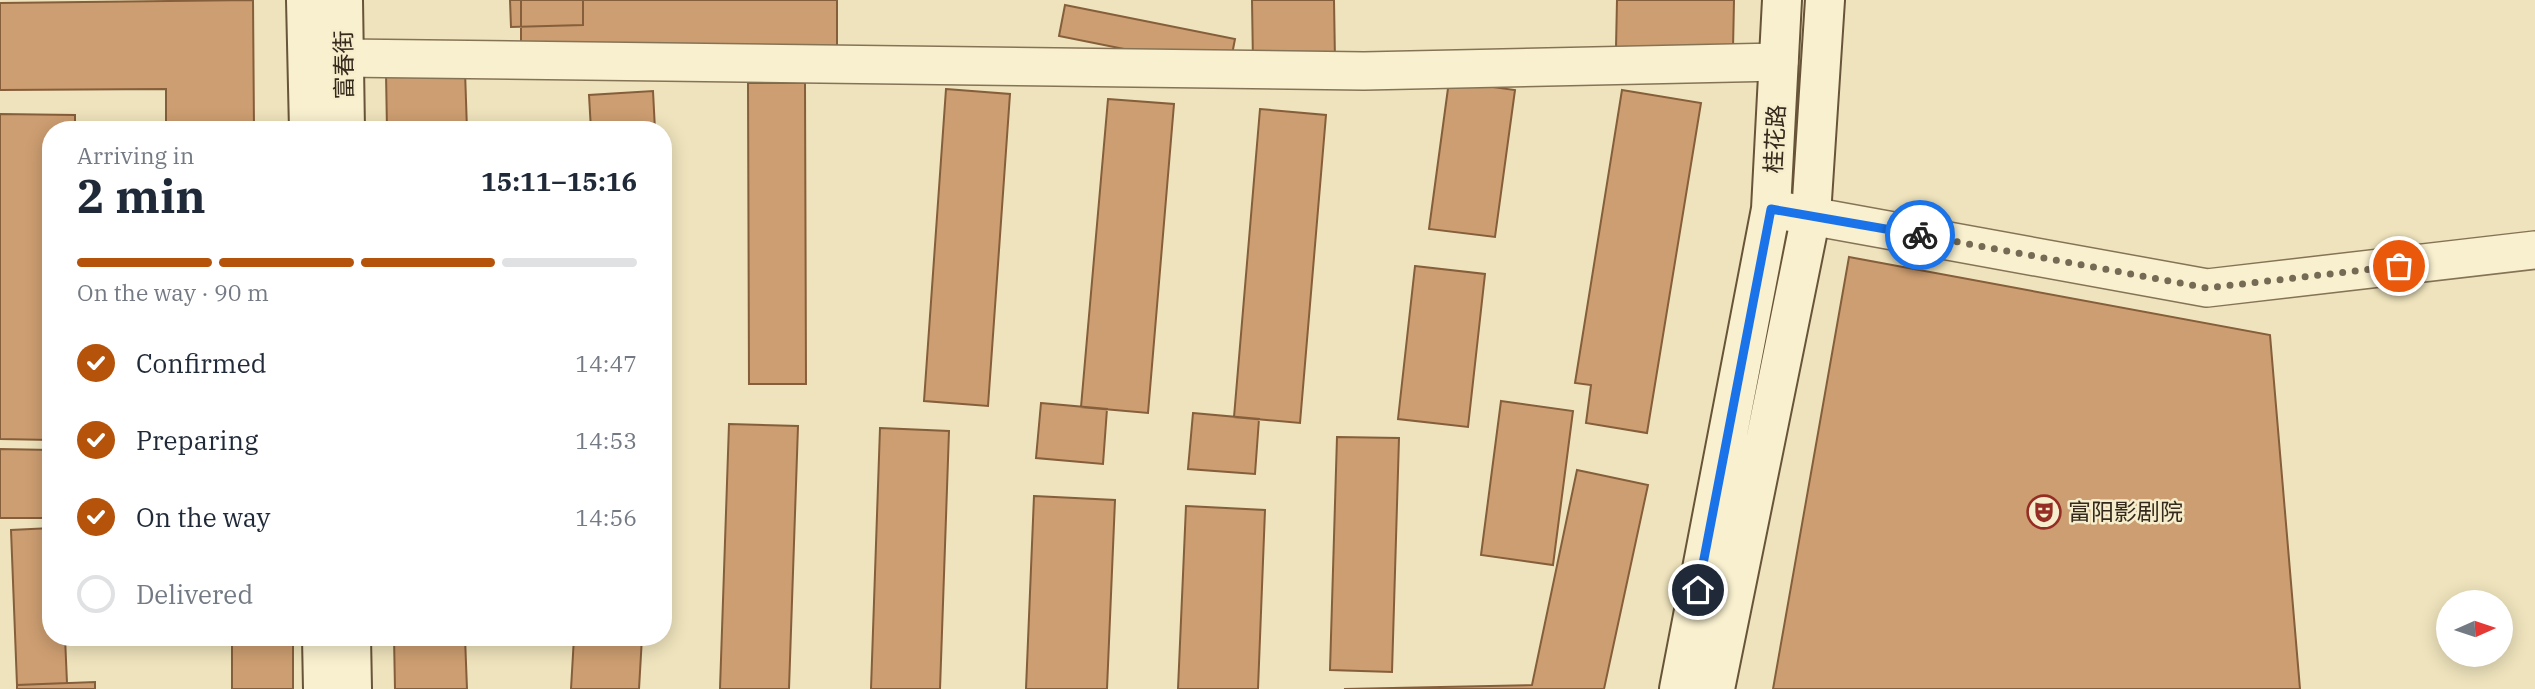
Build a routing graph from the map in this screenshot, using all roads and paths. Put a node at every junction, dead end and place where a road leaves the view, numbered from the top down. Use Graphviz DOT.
graph roads {
  1 [pos="306,0"];
  2 [pos="343,0"];
  3 [pos="1782,0"];
  4 [pos="1825,0"];
  5 [pos="344,58"];
  6 [pos="1779,62"];
  7 [pos="309,121"];
  8 [pos="345,121"];
  9 [pos="1771,209"];
  10 [pos="1811,215"];
  11 [pos="2535,250"];
  12 [pos="322,646"];
  13 [pos="351,646"];
  14 [pos="323,689"];
  15 [pos="352,689"];
  16 [pos="1679,689"];
  17 [pos="1715,689"];
  1 -- 7 [label="main road"];
  2 -- 5 [label="main road, 富春街"];
  3 -- 6 [label="main road, 桂花路"];
  4 -- 10 [label="main road"];
  5 -- 6 [label="street"];
  5 -- 8 [label="main road, 富春街"];
  6 -- 9 [label="main road, 桂花路"];
  9 -- 10 [label="street"];
  9 -- 16 [label="main road, 桂花路"];
  10 -- 11 [label="street"];
  10 -- 17 [label="main road"];
  12 -- 14 [label="main road"];
  13 -- 15 [label="main road"];
}
